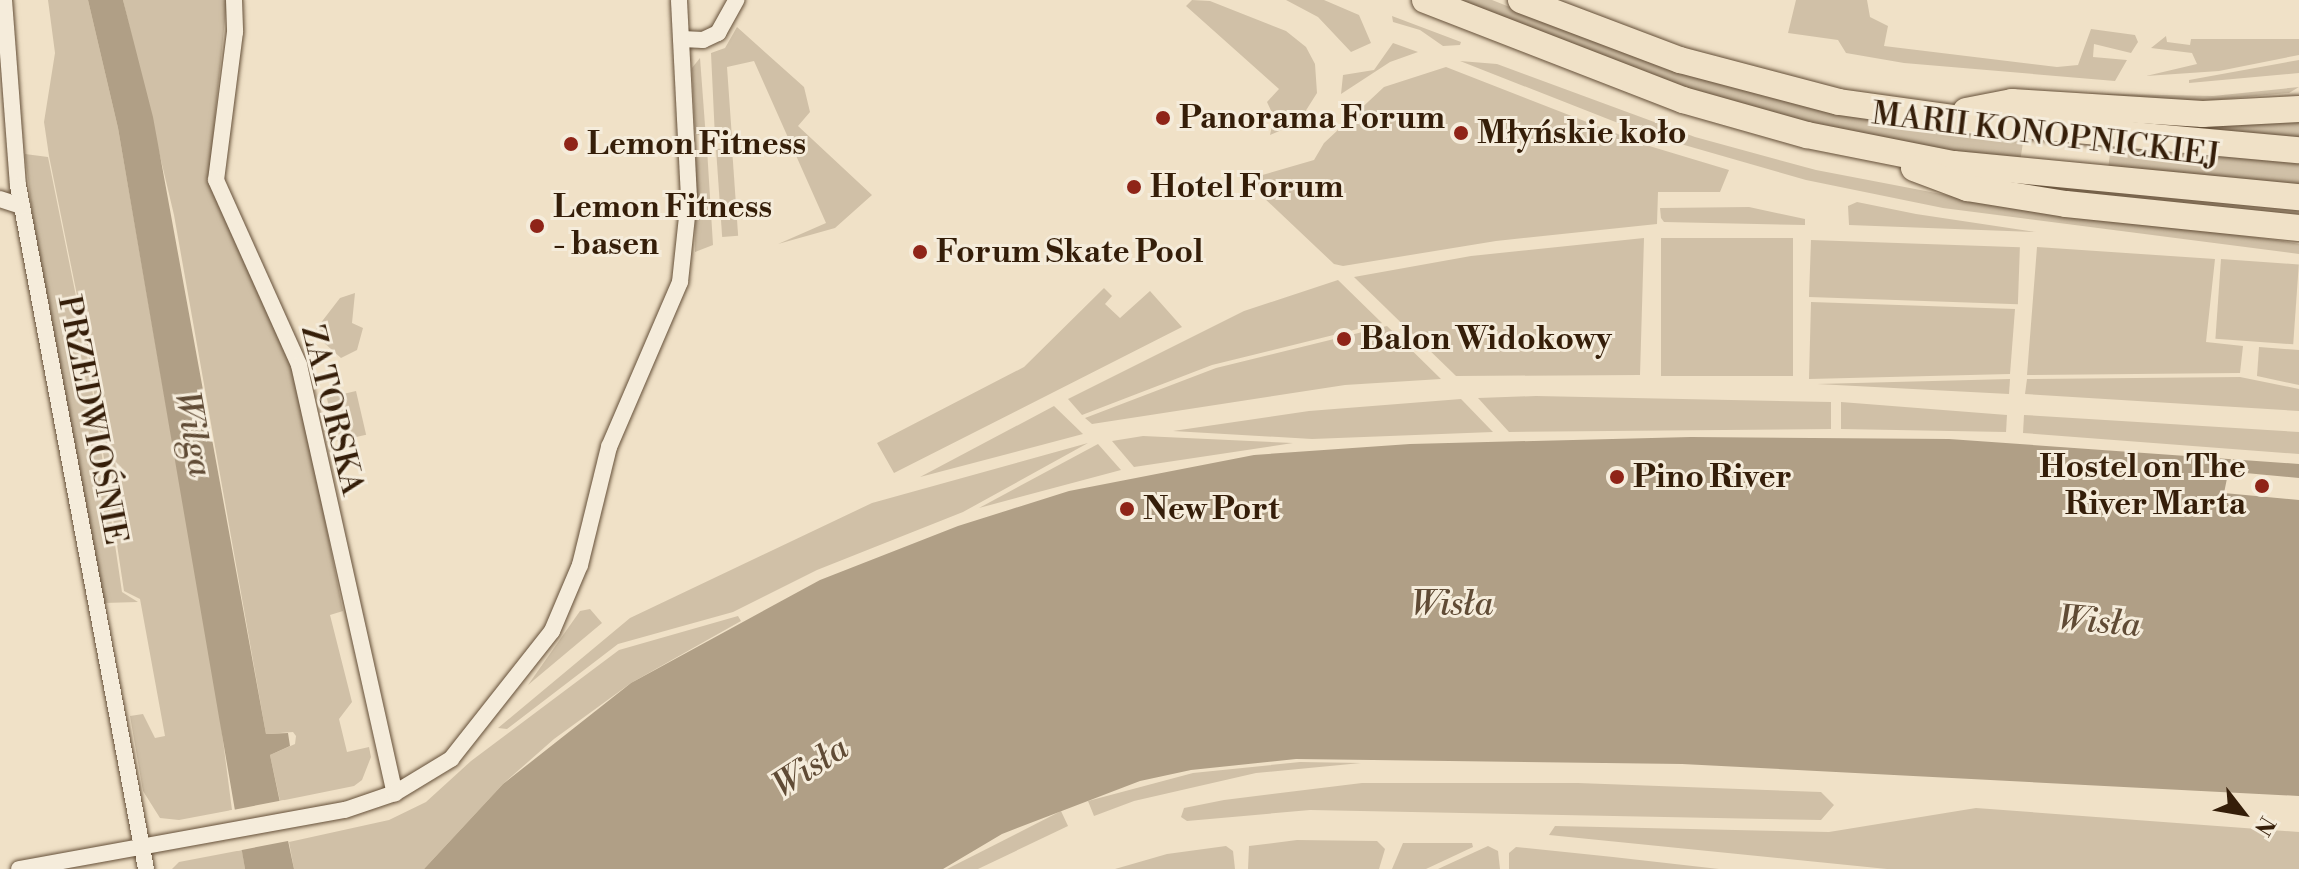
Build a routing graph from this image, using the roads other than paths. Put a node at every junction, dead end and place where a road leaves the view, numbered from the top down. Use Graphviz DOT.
graph roads {
  1 [pos="4,0"];
  2 [pos="234,0"];
  3 [pos="679,0"];
  4 [pos="736,0"];
  5 [pos="1425,0"];
  6 [pos="1521,0"];
  7 [pos="682,39"];
  8 [pos="2299,109"];
  9 [pos="1939,117"];
  10 [pos="2299,150"];
  11 [pos="1883,152"];
  12 [pos="2299,197"];
  13 [pos="0,199"];
  14 [pos="22,206"];
  15 [pos="2299,228"];
  16 [pos="395,793"];
  17 [pos="141,849"];
  18 [pos="19,869"];
  19 [pos="146,869"];
  1 -- 14 [label="street, PRZEDWIOŚNIE"];
  2 -- 16 [label="street, ZATORSKA"];
  3 -- 7 [label="street"];
  4 -- 7 [label="street"];
  5 -- 11 [label="main road, MARII KONOPNICKIEJ"];
  6 -- 9 [label="main road, MARII KONOPNICKIEJ"];
  7 -- 16 [label="street"];
  8 -- 9 [label="main road"];
  9 -- 10 [label="main road, MARII KONOPNICKIEJ"];
  11 -- 12 [label="main road, MARII KONOPNICKIEJ"];
  11 -- 15 [label="main road"];
  13 -- 14 [label="street"];
  14 -- 17 [label="street, PRZEDWIOŚNIE"];
  16 -- 17 [label="street"];
  17 -- 18 [label="street"];
  17 -- 19 [label="street, PRZEDWIOŚNIE"];
}
